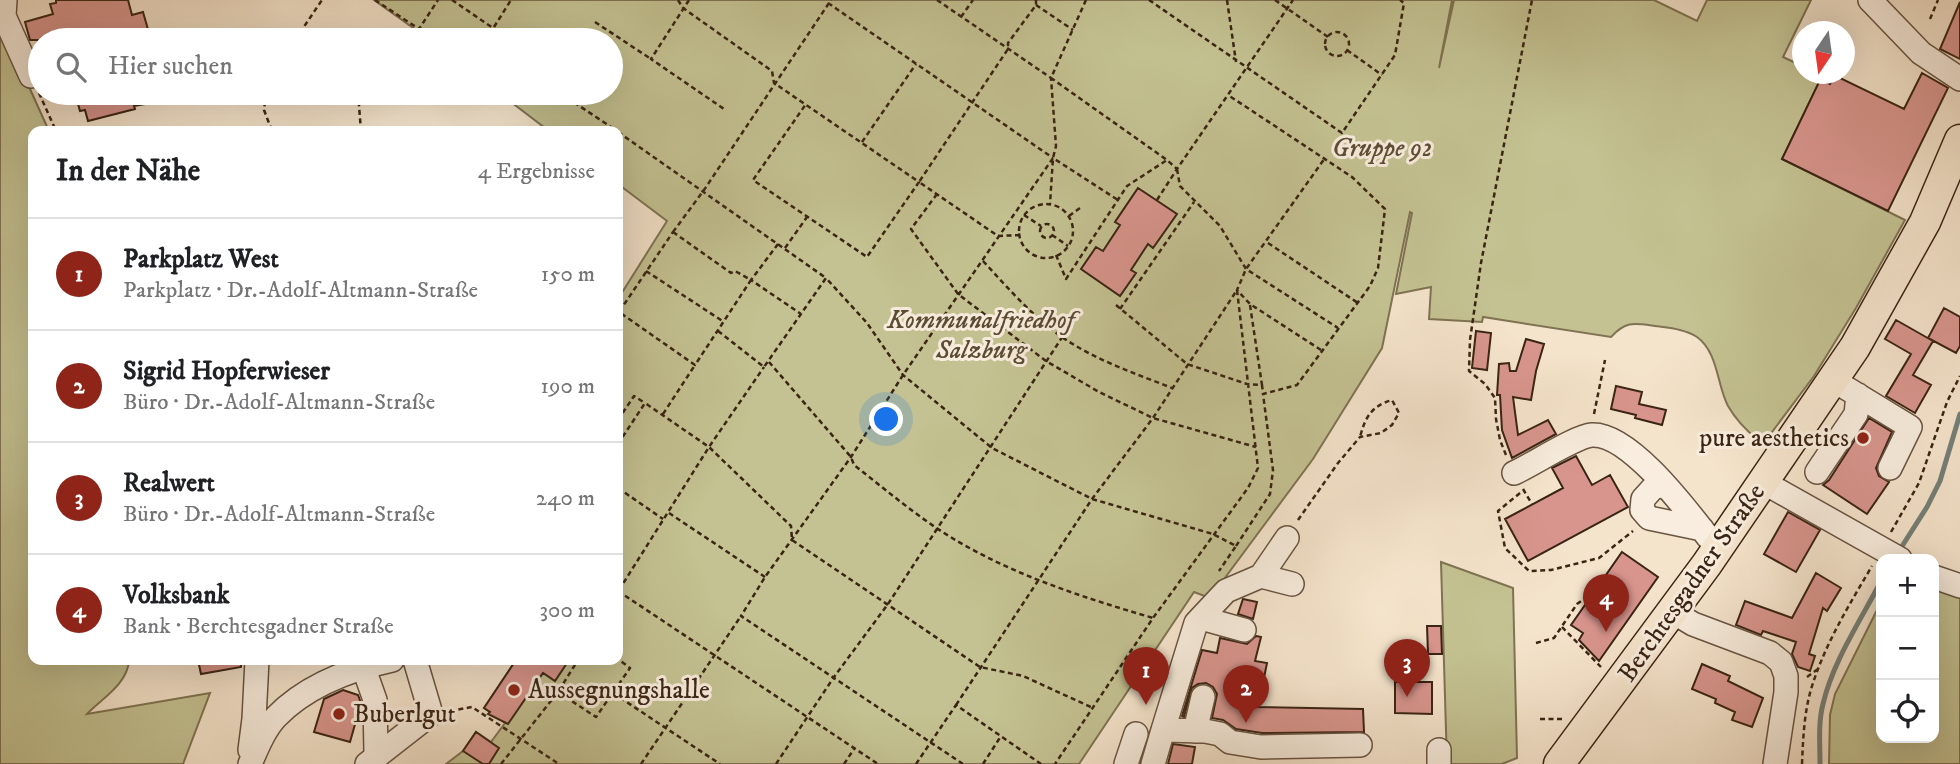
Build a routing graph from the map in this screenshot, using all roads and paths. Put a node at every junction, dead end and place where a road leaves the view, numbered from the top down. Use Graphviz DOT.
graph roads {
  1 [pos="26,0"];
  2 [pos="322,0"];
  3 [pos="375,0"];
  4 [pos="438,0"];
  5 [pos="452,0"];
  6 [pos="511,0"];
  7 [pos="678,0"];
  8 [pos="689,0"];
  9 [pos="937,0"];
  10 [pos="973,0"];
  11 [pos="1086,0"];
  12 [pos="1149,0"];
  13 [pos="1227,0"];
  14 [pos="1275,0"];
  15 [pos="1293,0"];
  16 [pos="1532,0"];
  17 [pos="1870,0"];
  18 [pos="1938,0"];
  19 [pos="1403,1"];
  20 [pos="830,2"];
  21 [pos="1036,2"];
  22 [pos="683,8"];
  23 [pos="1287,9"];
  24 [pos="3,13"];
  25 [pos="961,17"];
  26 [pos="1930,19"];
  27 [pos="595,22"];
  28 [pos="303,28"];
  29 [pos="417,28"];
  30 [pos="420,28"];
  31 [pos="493,28"];
  32 [pos="604,28"];
  33 [pos="1073,30"];
  34 [pos="1328,37"];
  35 [pos="623,40"];
  36 [pos="1008,50"];
  37 [pos="1347,50"];
  38 [pos="651,59"];
  39 [pos="1236,62"];
  40 [pos="916,63"];
  41 [pos="28,69"];
  42 [pos="1246,69"];
  43 [pos="1382,75"];
  44 [pos="1051,78"];
  45 [pos="1960,79"];
  46 [pos="774,83"];
  47 [pos="1228,95"];
  48 [pos="972,102"];
  49 [pos="806,104"];
  50 [pos="44,105"];
  51 [pos="265,105"];
  52 [pos="359,105"];
  53 [pos="578,105"];
  54 [pos="724,109"];
  55 [pos="54,126"];
  56 [pos="270,126"];
  57 [pos="361,126"];
  58 [pos="608,126"];
  59 [pos="623,136"];
  60 [pos="1960,140"];
  61 [pos="862,142"];
  62 [pos="1053,158"];
  63 [pos="1325,158"];
  64 [pos="1167,160"];
  65 [pos="1177,169"];
  66 [pos="919,182"];
  67 [pos="704,190"];
  68 [pos="937,194"];
  69 [pos="1118,200"];
  70 [pos="1157,200"];
  71 [pos="1194,202"];
  72 [pos="1050,204"];
  73 [pos="1080,208"];
  74 [pos="1024,215"];
  75 [pos="1069,216"];
  76 [pos="807,217"];
  77 [pos="1041,226"];
  78 [pos="673,232"];
  79 [pos="1020,235"];
  80 [pos="1052,235"];
  81 [pos="998,236"];
  82 [pos="1267,242"];
  83 [pos="778,244"];
  84 [pos="1068,246"];
  85 [pos="785,248"];
  86 [pos="1056,255"];
  87 [pos="983,261"];
  88 [pos="1246,270"];
  89 [pos="646,271"];
  90 [pos="827,278"];
  91 [pos="751,280"];
  92 [pos="1237,290"];
  93 [pos="958,294"];
  94 [pos="1358,303"];
  95 [pos="1250,304"];
  96 [pos="1116,305"];
  97 [pos="623,307"];
  98 [pos="1120,309"];
  99 [pos="801,315"];
  100 [pos="623,316"];
  101 [pos="1074,319"];
  102 [pos="724,322"];
  103 [pos="1338,328"];
  104 [pos="718,331"];
  105 [pos="1062,337"];
  106 [pos="1322,351"];
  107 [pos="1605,359"];
  108 [pos="1046,360"];
  109 [pos="769,362"];
  110 [pos="1187,364"];
  111 [pos="695,365"];
  112 [pos="765,367"];
  113 [pos="904,375"];
  114 [pos="1960,376"];
  115 [pos="1247,384"];
  116 [pos="1262,385"];
  117 [pos="1172,388"];
  118 [pos="1845,388"];
  119 [pos="1263,394"];
  120 [pos="1495,398"];
  121 [pos="645,403"];
  122 [pos="623,412"];
  123 [pos="663,414"];
  124 [pos="1153,418"];
  125 [pos="1591,435"];
  126 [pos="623,436"];
  127 [pos="1360,438"];
  128 [pos="709,447"];
  129 [pos="1255,447"];
  130 [pos="992,448"];
  131 [pos="851,457"];
  132 [pos="1890,468"];
  133 [pos="1817,472"];
  134 [pos="1519,482"];
  135 [pos="1763,482"];
  136 [pos="1664,485"];
  137 [pos="623,491"];
  138 [pos="1092,499"];
  139 [pos="667,512"];
  140 [pos="1649,518"];
  141 [pos="663,519"];
  142 [pos="936,528"];
  143 [pos="1213,534"];
  144 [pos="1711,537"];
  145 [pos="1287,538"];
  146 [pos="792,540"];
  147 [pos="1236,546"];
  148 [pos="1888,552"];
  149 [pos="1261,576"];
  150 [pos="765,577"];
  151 [pos="1939,579"];
  152 [pos="1040,580"];
  153 [pos="623,584"];
  154 [pos="1292,584"];
  155 [pos="1588,586"];
  156 [pos="1960,586"];
  157 [pos="623,595"];
  158 [pos="888,604"];
  159 [pos="1673,612"];
  160 [pos="741,616"];
  161 [pos="1153,618"];
  162 [pos="1201,618"];
  163 [pos="1562,627"];
  164 [pos="1244,630"];
  165 [pos="1536,643"];
  166 [pos="715,655"];
  167 [pos="623,663"];
  168 [pos="257,665"];
  169 [pos="368,665"];
  170 [pos="416,665"];
  171 [pos="575,665"];
  172 [pos="363,666"];
  173 [pos="980,667"];
  174 [pos="835,677"];
  175 [pos="1609,683"];
  176 [pos="558,691"];
  177 [pos="613,693"];
  178 [pos="1203,697"];
  179 [pos="956,705"];
  180 [pos="1093,708"];
  181 [pos="431,714"];
  182 [pos="808,716"];
  183 [pos="1540,719"];
  184 [pos="666,727"];
  185 [pos="1570,727"];
  186 [pos="1163,730"];
  187 [pos="1195,730"];
  188 [pos="1136,734"];
  189 [pos="1002,736"];
  190 [pos="520,738"];
  191 [pos="931,743"];
  192 [pos="1360,745"];
  193 [pos="855,748"];
  194 [pos="372,759"];
  195 [pos="249,764"];
  196 [pos="501,764"];
  197 [pos="559,764"];
  198 [pos="640,764"];
  199 [pos="720,764"];
  200 [pos="776,764"];
  201 [pos="844,764"];
  202 [pos="878,764"];
  203 [pos="916,764"];
  204 [pos="962,764"];
  205 [pos="983,764"];
  206 [pos="1041,764"];
  207 [pos="1055,764"];
  208 [pos="1126,764"];
  209 [pos="1153,764"];
  210 [pos="1559,764"];
  211 [pos="1775,764"];
  212 [pos="1802,764"];
  1 -- 24 [label="street"];
  2 -- 28 [label="path"];
  3 -- 29 [label="path"];
  4 -- 30 [label="path"];
  5 -- 31 [label="path"];
  6 -- 31 [label="path"];
  7 -- 22 [label="path"];
  8 -- 22 [label="path"];
  9 -- 25 [label="path"];
  10 -- 25 [label="path"];
  11 -- 33 [label="path"];
  12 -- 39 [label="path"];
  13 -- 39 [label="path"];
  14 -- 23 [label="path"];
  15 -- 23 [label="path"];
  16 -- 120 [label="path"];
  17 -- 45 [label="street"];
  18 -- 26 [label="path"];
  19 -- 43 [label="path"];
  20 -- 40 [label="path"];
  20 -- 46 [label="path"];
  21 -- 33 [label="path"];
  21 -- 36 [label="path"];
  22 -- 38 [label="path"];
  22 -- 46 [label="path"];
  23 -- 34 [label="path"];
  23 -- 42 [label="path"];
  24 -- 41 [label="street"];
  25 -- 36 [label="path"];
  27 -- 32 [label="path"];
  33 -- 44 [label="path"];
  34 -- 37 [label="path"];
  34 -- 37 [label="path"];
  35 -- 38 [label="path"];
  36 -- 44 [label="path"];
  36 -- 48 [label="path"];
  37 -- 43 [label="path"];
  38 -- 54 [label="path"];
  39 -- 42 [label="path"];
  40 -- 48 [label="path"];
  40 -- 61 [label="path"];
  42 -- 43 [label="path"];
  42 -- 47 [label="path"];
  44 -- 62 [label="path"];
  44 -- 64 [label="path"];
  46 -- 49 [label="path"];
  46 -- 67 [label="path"];
  47 -- 63 [label="path"];
  47 -- 65 [label="path"];
  48 -- 62 [label="path"];
  48 -- 66 [label="path"];
  49 -- 61 [label="path"];
  49 -- 76 [label="path"];
  50 -- 55 [label="path"];
  51 -- 56 [label="path"];
  52 -- 57 [label="path"];
  53 -- 58 [label="path"];
  59 -- 67 [label="path"];
  60 -- 118 [label="main road, Berchtesgadner Straße"];
  61 -- 66 [label="path"];
  62 -- 69 [label="path"];
  62 -- 72 [label="path"];
  62 -- 81 [label="path"];
  63 -- 82 [label="path"];
  63 -- 94 [label="path"];
  64 -- 65 [label="path"];
  64 -- 69 [label="path"];
  65 -- 70 [label="path"];
  65 -- 71 [label="path"];
  66 -- 68 [label="path"];
  66 -- 76 [label="path"];
  67 -- 78 [label="path"];
  67 -- 83 [label="path"];
  68 -- 81 [label="path"];
  68 -- 93 [label="path"];
  69 -- 86 [label="path"];
  71 -- 88 [label="path"];
  71 -- 98 [label="path"];
  72 -- 74 [label="path"];
  72 -- 75 [label="path"];
  73 -- 75 [label="path"];
  74 -- 77 [label="path"];
  74 -- 79 [label="path"];
  75 -- 84 [label="path"];
  76 -- 85 [label="path"];
  77 -- 80 [label="path"];
  77 -- 80 [label="path"];
  78 -- 89 [label="path"];
  78 -- 91 [label="path"];
  79 -- 81 [label="path"];
  79 -- 86 [label="path"];
  80 -- 84 [label="path"];
  81 -- 87 [label="path"];
  82 -- 88 [label="path"];
  82 -- 94 [label="path"];
  83 -- 85 [label="path"];
  83 -- 91 [label="path"];
  84 -- 86 [label="path"];
  85 -- 90 [label="path"];
  87 -- 93 [label="path"];
  87 -- 105 [label="path"];
  88 -- 92 [label="path"];
  88 -- 103 [label="path"];
  89 -- 97 [label="path"];
  89 -- 102 [label="path"];
  90 -- 99 [label="path"];
  90 -- 113 [label="path"];
  91 -- 99 [label="path"];
  91 -- 102 [label="path"];
  92 -- 95 [label="path"];
  92 -- 110 [label="path"];
  92 -- 115 [label="path"];
  93 -- 108 [label="path"];
  93 -- 113 [label="path"];
  94 -- 103 [label="path"];
  95 -- 106 [label="path"];
  95 -- 116 [label="path"];
  96 -- 98 [label="path"];
  98 -- 110 [label="path"];
  99 -- 109 [label="path"];
  100 -- 111 [label="path"];
  101 -- 105 [label="path"];
  102 -- 104 [label="path"];
  103 -- 106 [label="path"];
  104 -- 111 [label="path"];
  104 -- 112 [label="path"];
  105 -- 108 [label="path"];
  105 -- 117 [label="path"];
  106 -- 119 [label="path"];
  107 -- 125 [label="path"];
  108 -- 124 [label="path"];
  108 -- 130 [label="path"];
  109 -- 112 [label="path"];
  109 -- 131 [label="path"];
  110 -- 115 [label="path"];
  110 -- 117 [label="path"];
  111 -- 123 [label="path"];
  112 -- 128 [label="path"];
  113 -- 130 [label="path"];
  113 -- 131 [label="path"];
  114 -- 148 [label="path"];
  115 -- 116 [label="path"];
  115 -- 129 [label="path"];
  116 -- 119 [label="path"];
  117 -- 124 [label="path"];
  118 -- 132 [label="street"];
  118 -- 133 [label="street"];
  118 -- 135 [label="main road, Berchtesgadner Straße"];
  119 -- 147 [label="path"];
  121 -- 122 [label="path"];
  121 -- 123 [label="path"];
  121 -- 126 [label="path"];
  123 -- 128 [label="path"];
  124 -- 129 [label="path"];
  124 -- 138 [label="path"];
  125 -- 134 [label="street"];
  125 -- 136 [label="street"];
  127 -- 127 [label="path"];
  127 -- 145 [label="path"];
  128 -- 139 [label="path"];
  128 -- 146 [label="path"];
  129 -- 143 [label="path"];
  130 -- 138 [label="path"];
  130 -- 142 [label="path"];
  131 -- 142 [label="path"];
  131 -- 146 [label="path"];
  134 -- 140 [label="path"];
  135 -- 144 [label="main road, Berchtesgadner Straße"];
  135 -- 148 [label="street"];
  136 -- 140 [label="street"];
  136 -- 144 [label="street"];
  137 -- 141 [label="path"];
  138 -- 143 [label="path"];
  138 -- 152 [label="path"];
  139 -- 141 [label="path"];
  139 -- 150 [label="path"];
  140 -- 144 [label="street"];
  141 -- 153 [label="path"];
  142 -- 152 [label="path"];
  142 -- 158 [label="path"];
  143 -- 161 [label="path"];
  144 -- 159 [label="main road, Berchtesgadner Straße"];
  145 -- 149 [label="street"];
  146 -- 150 [label="path"];
  146 -- 158 [label="path"];
  148 -- 212 [label="path"];
  149 -- 154 [label="street"];
  149 -- 162 [label="street"];
  150 -- 160 [label="path"];
  151 -- 156 [label="street"];
  152 -- 161 [label="path"];
  152 -- 173 [label="path"];
  155 -- 163 [label="path"];
  157 -- 166 [label="path"];
  158 -- 173 [label="path"];
  158 -- 174 [label="path"];
  159 -- 175 [label="main road, Berchtesgadner Straße"];
  159 -- 211 [label="street"];
  160 -- 166 [label="path"];
  160 -- 174 [label="path"];
  161 -- 180 [label="path"];
  162 -- 164 [label="street"];
  162 -- 186 [label="street"];
  163 -- 165 [label="path"];
  163 -- 175 [label="path"];
  166 -- 182 [label="path"];
  166 -- 184 [label="path"];
  167 -- 177 [label="path"];
  168 -- 195 [label="street"];
  169 -- 172 [label="street"];
  170 -- 181 [label="street"];
  171 -- 176 [label="path"];
  172 -- 194 [label="street"];
  172 -- 195 [label="street"];
  173 -- 179 [label="path"];
  173 -- 180 [label="path"];
  174 -- 182 [label="path"];
  174 -- 191 [label="path"];
  175 -- 210 [label="main road, Berchtesgadner Straße"];
  176 -- 177 [label="path"];
  176 -- 190 [label="path"];
  177 -- 184 [label="path"];
  178 -- 187 [label="street"];
  179 -- 189 [label="path"];
  179 -- 191 [label="path"];
  180 -- 207 [label="path"];
  181 -- 190 [label="path"];
  181 -- 194 [label="street"];
  182 -- 193 [label="path"];
  182 -- 200 [label="path"];
  183 -- 185 [label="path"];
  184 -- 198 [label="path"];
  184 -- 199 [label="path"];
  186 -- 187 [label="street"];
  186 -- 209 [label="street"];
  187 -- 192 [label="street"];
  188 -- 208 [label="street"];
  189 -- 205 [label="path"];
  189 -- 206 [label="path"];
  190 -- 196 [label="path"];
  190 -- 197 [label="path"];
  191 -- 203 [label="path"];
  191 -- 204 [label="path"];
  193 -- 201 [label="path"];
  193 -- 202 [label="path"];
}
